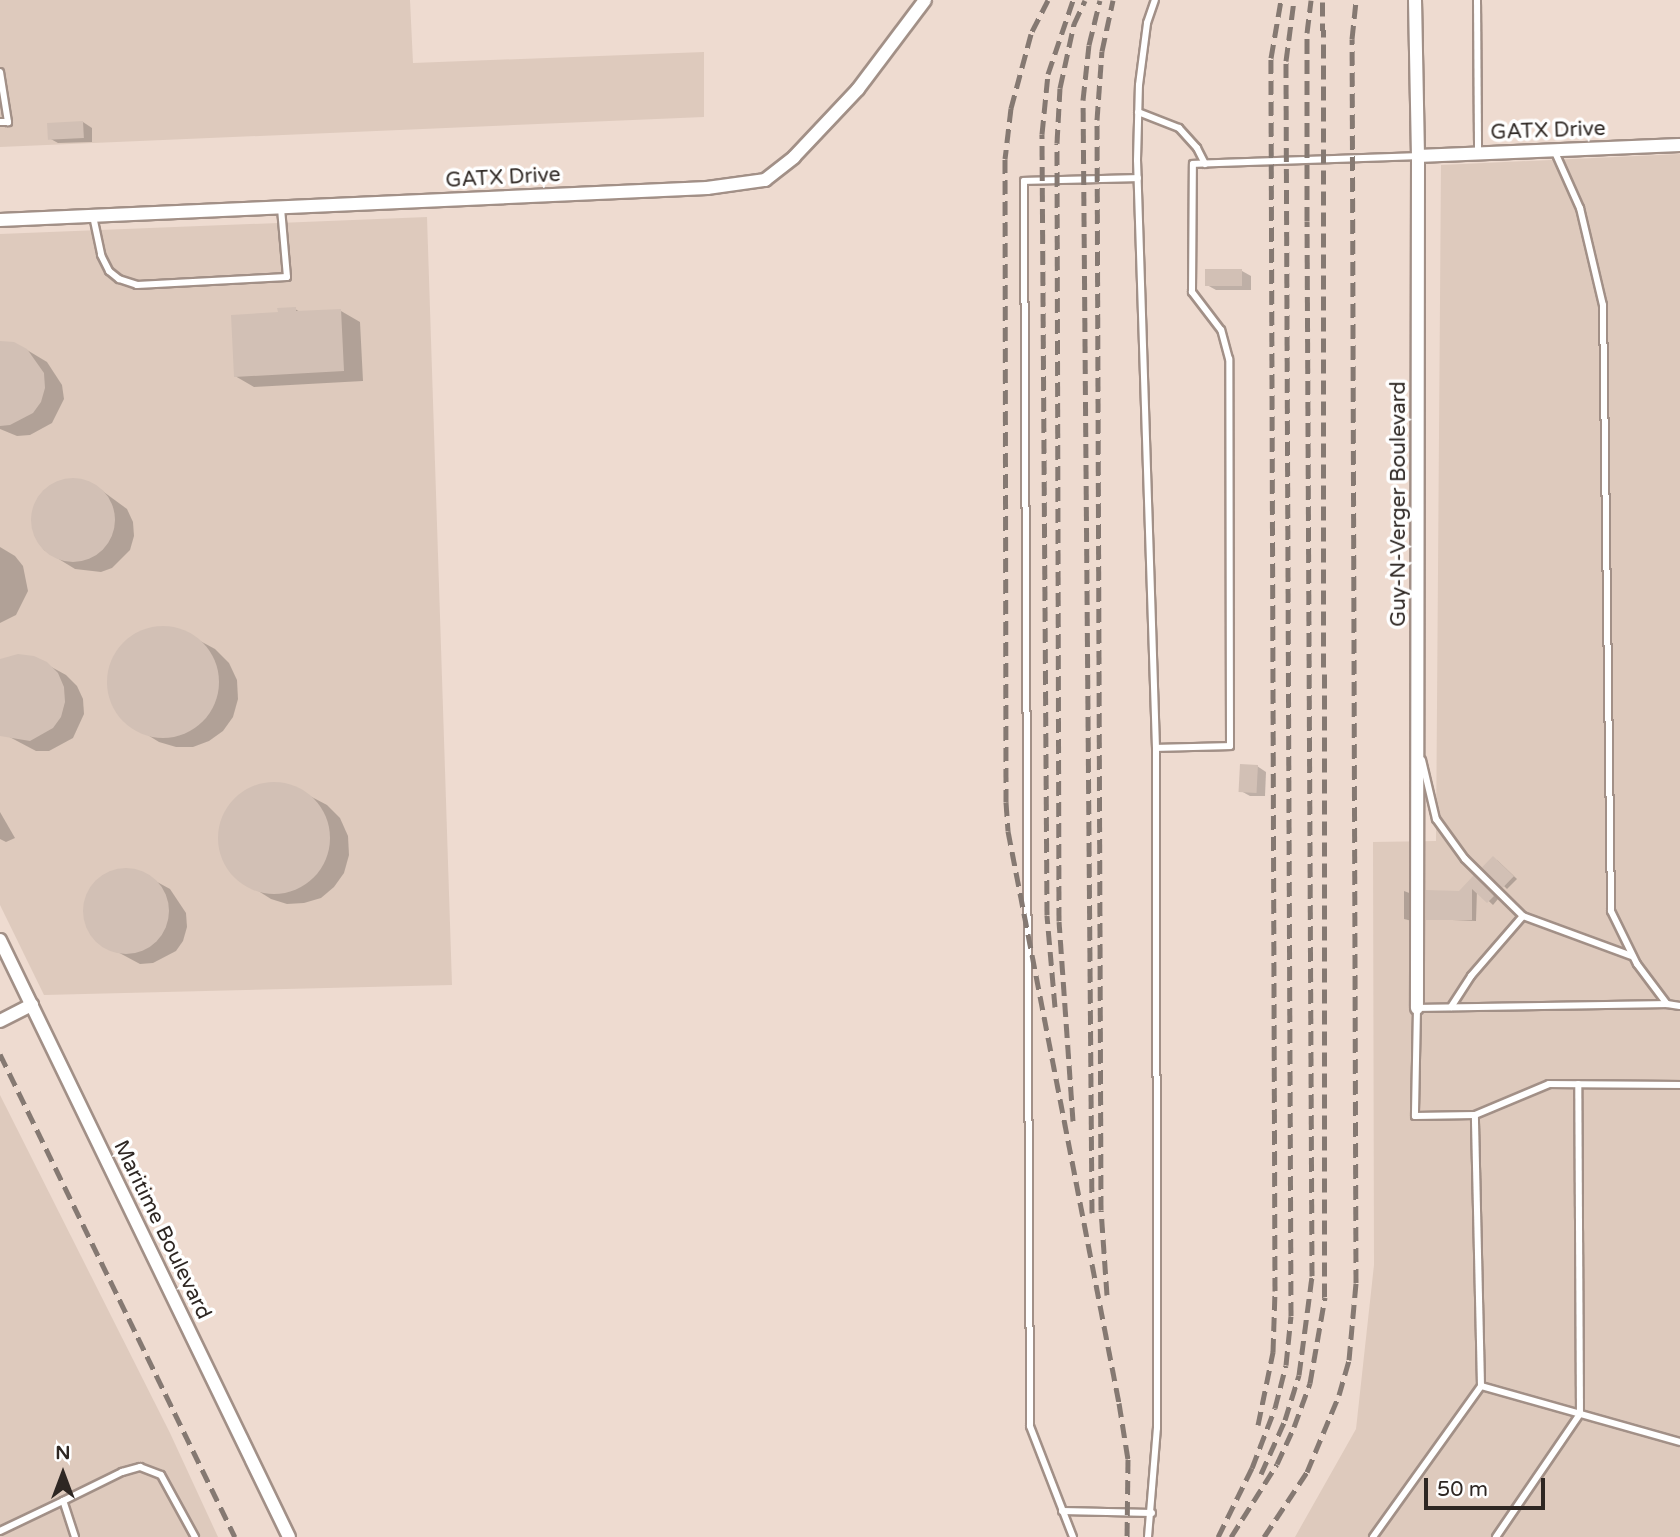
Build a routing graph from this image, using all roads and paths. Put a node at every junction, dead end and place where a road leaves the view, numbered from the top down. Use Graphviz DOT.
graph roads {
  1 [pos="925,0"];
  2 [pos="1155,0"];
  3 [pos="1415,0"];
  4 [pos="1477,0"];
  5 [pos="0,72"];
  6 [pos="1138,111"];
  7 [pos="0,122"];
  8 [pos="1680,145"];
  9 [pos="1554,150"];
  10 [pos="1478,153"];
  11 [pos="1418,156"];
  12 [pos="1205,164"];
  13 [pos="1138,178"];
  14 [pos="281,207"];
  15 [pos="93,216"];
  16 [pos="0,220"];
  17 [pos="1418,744"];
  18 [pos="1156,748"];
  19 [pos="1524,916"];
  20 [pos="0,940"];
  21 [pos="1633,956"];
  22 [pos="1667,1004"];
  23 [pos="32,1005"];
  24 [pos="1680,1006"];
  25 [pos="1451,1007"];
  26 [pos="1418,1008"];
  27 [pos="0,1021"];
  28 [pos="1578,1084"];
  29 [pos="1680,1085"];
  30 [pos="1475,1115"];
  31 [pos="1481,1386"];
  32 [pos="1580,1414"];
  33 [pos="1680,1443"];
  34 [pos="64,1501"];
  35 [pos="1062,1511"];
  36 [pos="1152,1513"];
  37 [pos="0,1531"];
  38 [pos="75,1537"];
  39 [pos="195,1537"];
  40 [pos="289,1537"];
  41 [pos="1073,1537"];
  42 [pos="1148,1537"];
  43 [pos="1373,1537"];
  44 [pos="1496,1537"];
  1 -- 14 [label="street, GATX Drive"];
  2 -- 6 [label="lane"];
  3 -- 11 [label="street, Guy-N-Verger Boulevard"];
  4 -- 10 [label="lane"];
  5 -- 7 [label="lane"];
  6 -- 12 [label="lane"];
  6 -- 13 [label="lane"];
  8 -- 9 [label="street, GATX Drive"];
  9 -- 10 [label="street, GATX Drive"];
  9 -- 21 [label="lane"];
  10 -- 11 [label="street, GATX Drive"];
  11 -- 12 [label="lane"];
  11 -- 17 [label="street, Guy-N-Verger Boulevard"];
  12 -- 18 [label="lane"];
  13 -- 18 [label="lane"];
  13 -- 35 [label="lane"];
  14 -- 15 [label="street, GATX Drive"];
  14 -- 15 [label="lane"];
  15 -- 16 [label="street, GATX Drive"];
  17 -- 19 [label="lane"];
  17 -- 26 [label="street, Guy-N-Verger Boulevard"];
  18 -- 36 [label="lane"];
  19 -- 21 [label="lane"];
  19 -- 25 [label="lane"];
  20 -- 23 [label="street, Maritime Boulevard"];
  21 -- 22 [label="lane"];
  22 -- 24 [label="lane"];
  22 -- 25 [label="lane"];
  23 -- 27 [label="street"];
  23 -- 40 [label="street, Maritime Boulevard"];
  25 -- 26 [label="lane"];
  26 -- 30 [label="lane"];
  28 -- 29 [label="lane"];
  28 -- 30 [label="lane"];
  28 -- 32 [label="lane"];
  30 -- 31 [label="lane"];
  31 -- 32 [label="lane"];
  31 -- 43 [label="lane"];
  32 -- 33 [label="lane"];
  32 -- 44 [label="lane"];
  34 -- 37 [label="lane"];
  34 -- 38 [label="lane"];
  34 -- 39 [label="lane"];
  35 -- 36 [label="lane"];
  35 -- 41 [label="lane"];
  36 -- 42 [label="lane"];
}
